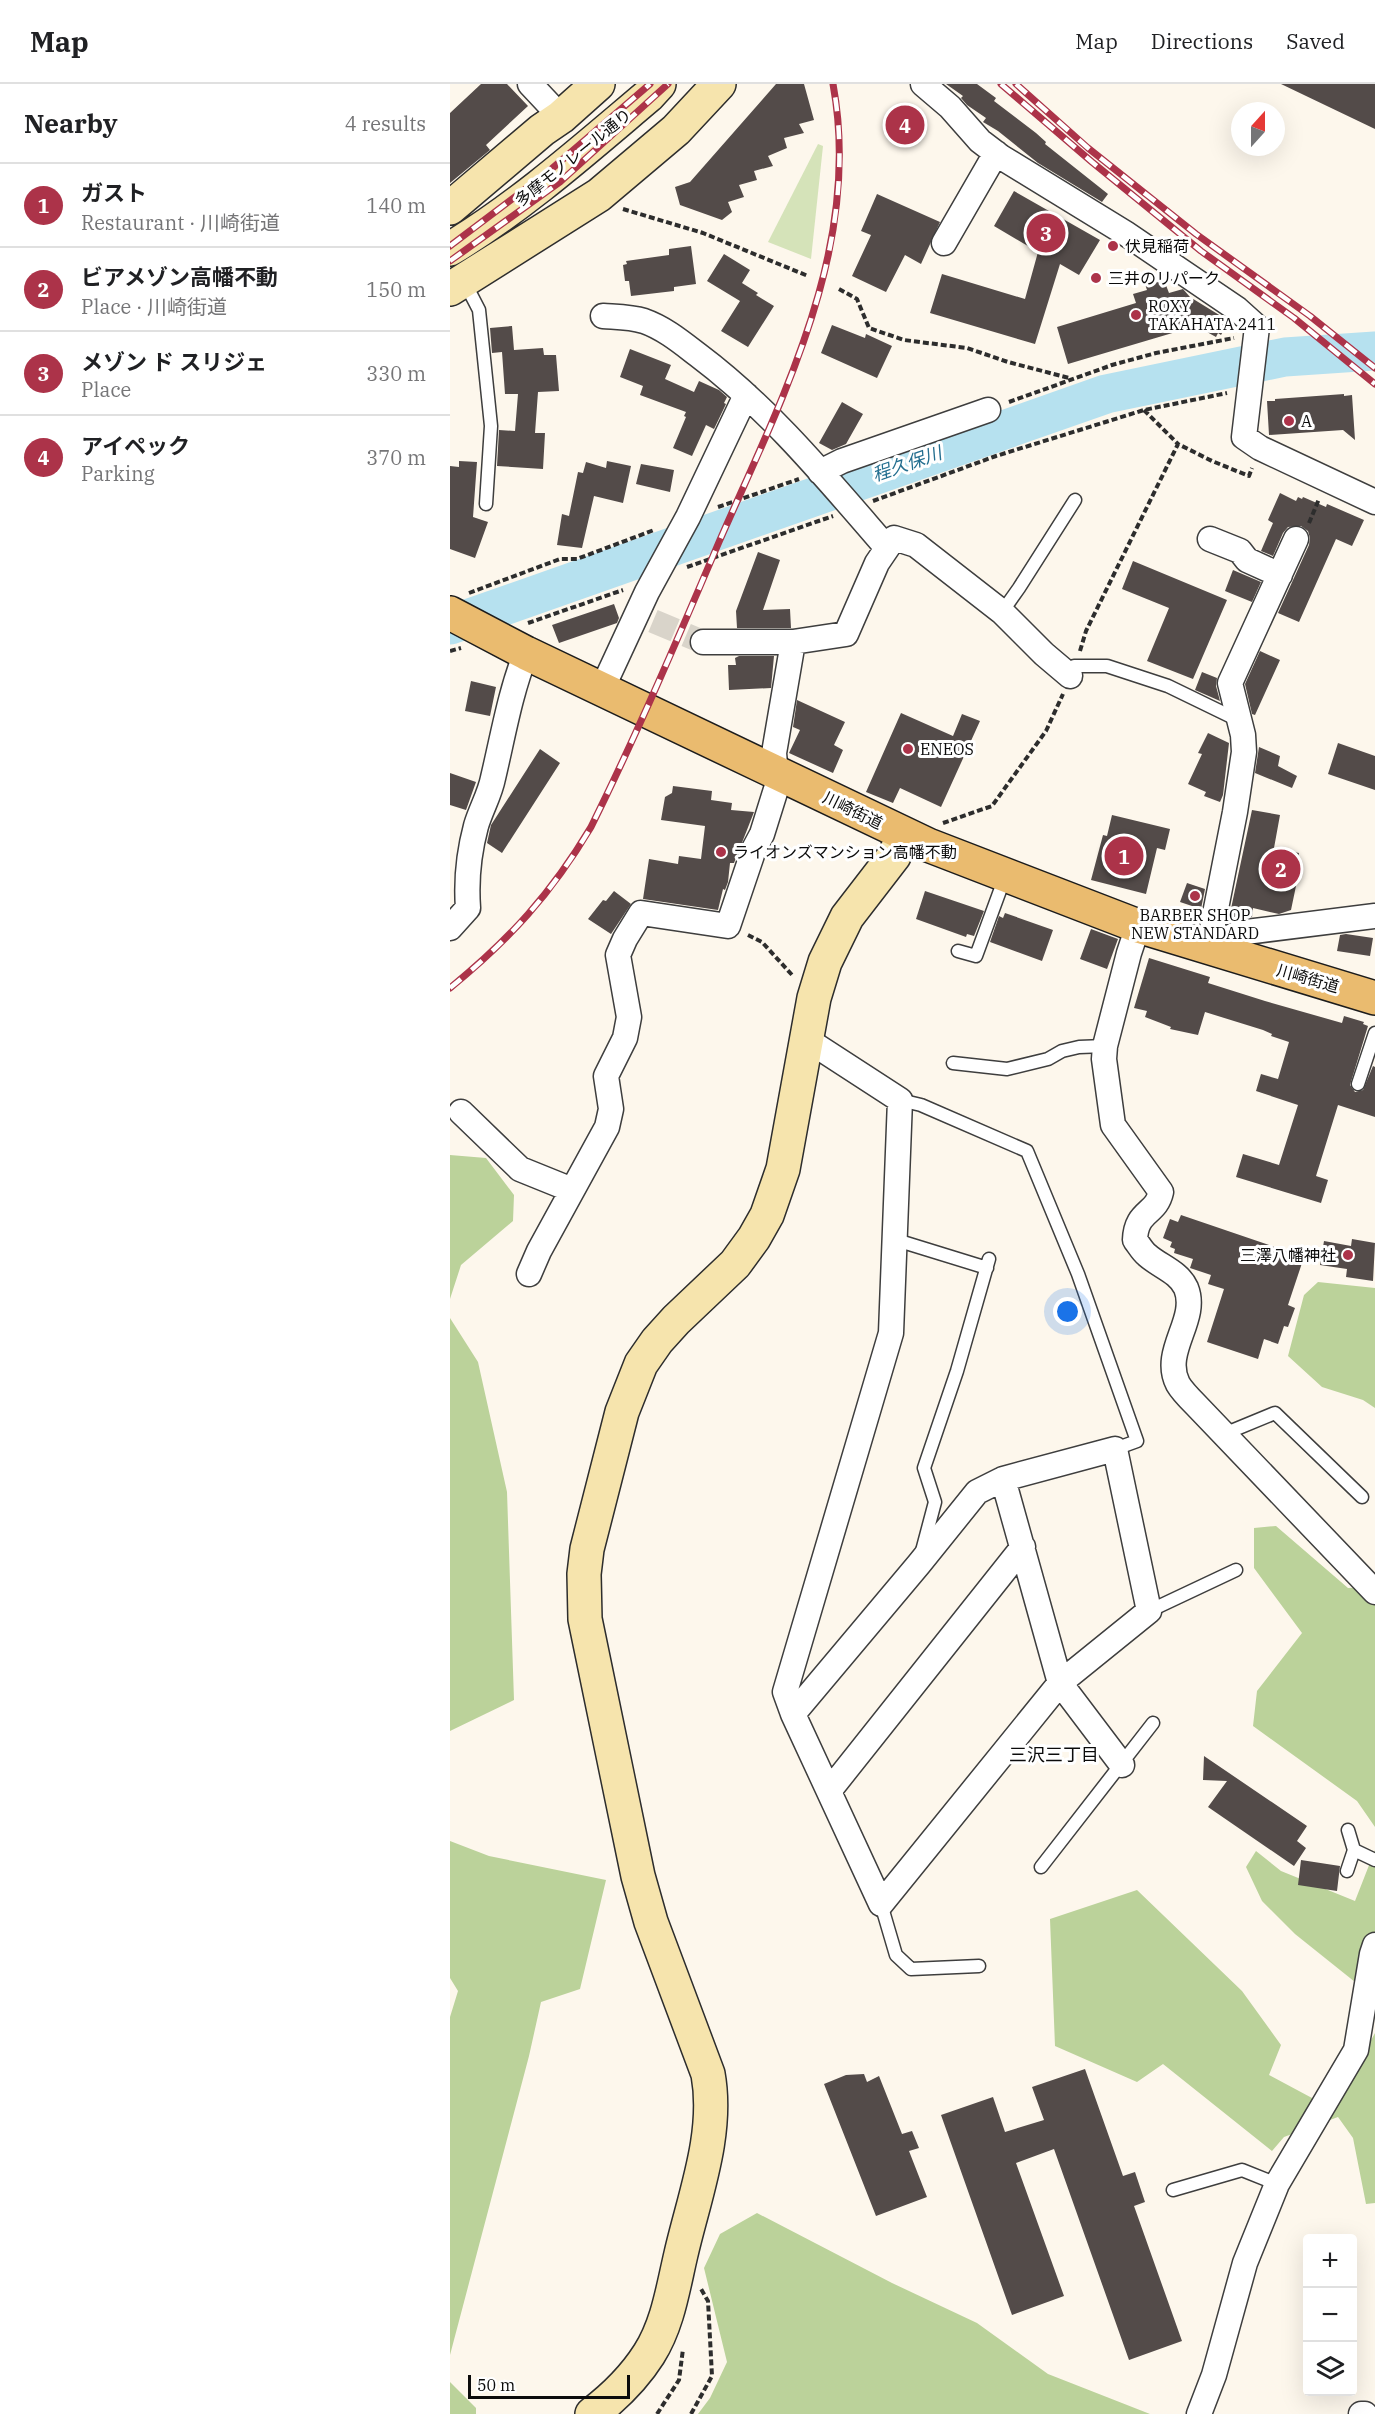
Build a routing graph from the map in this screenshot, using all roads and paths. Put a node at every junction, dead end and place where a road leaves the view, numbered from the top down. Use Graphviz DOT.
graph roads {
  1 [pos="530,84"];
  2 [pos="598,84"];
  3 [pos="658,84"];
  4 [pos="719,84"];
  5 [pos="923,84"];
  6 [pos="561,117"];
  7 [pos="996,153"];
  8 [pos="618,207"];
  9 [pos="450,208"];
  10 [pos="485,228"];
  11 [pos="944,243"];
  12 [pos="450,249"];
  13 [pos="808,276"];
  14 [pos="455,278"];
  15 [pos="838,289"];
  16 [pos="603,316"];
  17 [pos="1256,336"];
  18 [pos="1070,379"];
  19 [pos="1252,387"];
  20 [pos="746,395"];
  21 [pos="988,410"];
  22 [pos="1144,410"];
  23 [pos="1178,444"];
  24 [pos="1260,448"];
  25 [pos="820,472"];
  26 [pos="1328,480"];
  27 [pos="1075,500"];
  28 [pos="1375,502"];
  29 [pos="486,504"];
  30 [pos="853,509"];
  31 [pos="688,517"];
  32 [pos="1210,539"];
  33 [pos="1296,539"];
  34 [pos="887,548"];
  35 [pos="1280,574"];
  36 [pos="656,578"];
  37 [pos="455,605"];
  38 [pos="1002,612"];
  39 [pos="525,639"];
  40 [pos="703,642"];
  41 [pos="793,642"];
  42 [pos="1072,671"];
  43 [pos="602,689"];
  44 [pos="1238,720"];
  45 [pos="776,772"];
  46 [pos="940,825"];
  47 [pos="904,835"];
  48 [pos="1005,876"];
  49 [pos="1375,916"];
  50 [pos="728,926"];
  51 [pos="1138,926"];
  52 [pos="450,928"];
  53 [pos="1208,949"];
  54 [pos="958,951"];
  55 [pos="814,998"];
  56 [pos="1375,998"];
  57 [pos="1375,1033"];
  58 [pos="806,1039"];
  59 [pos="1105,1046"];
  60 [pos="953,1063"];
  61 [pos="1359,1084"];
  62 [pos="900,1100"];
  63 [pos="461,1112"];
  64 [pos="572,1190"];
  65 [pos="893,1239"];
  66 [pos="529,1274"];
  67 [pos="1224,1434"];
  68 [pos="1115,1449"];
  69 [pos="1003,1479"];
  70 [pos="1362,1497"];
  71 [pos="1023,1547"];
  72 [pos="919,1564"];
  73 [pos="1236,1570"];
  74 [pos="1375,1592"];
  75 [pos="1149,1611"];
  76 [pos="1060,1683"];
  77 [pos="793,1713"];
  78 [pos="1153,1723"];
  79 [pos="1122,1765"];
  80 [pos="829,1791"];
  81 [pos="1348,1830"];
  82 [pos="1354,1850"];
  83 [pos="1375,1860"];
  84 [pos="1041,1867"];
  85 [pos="1347,1871"];
  86 [pos="881,1904"];
  87 [pos="1375,1945"];
  88 [pos="979,1966"];
  89 [pos="1277,2184"];
  90 [pos="1173,2190"];
  91 [pos="681,2255"];
  92 [pos="592,2414"];
  93 [pos="691,2414"];
  94 [pos="1199,2414"];
  95 [pos="1361,2414"];
  96 [pos="1365,2414"];
  1 -- 6 [label="street"];
  2 -- 6 [label="street"];
  3 -- 10 [label="street, 多摩モノレール通り"];
  4 -- 14 [label="street"];
  5 -- 7 [label="street"];
  6 -- 9 [label="street"];
  7 -- 11 [label="street"];
  7 -- 17 [label="street"];
  8 -- 13 [label="path"];
  10 -- 12 [label="street, 多摩モノレール通り"];
  10 -- 14 [label="street, 多摩モノレール通り"];
  14 -- 29 [label="lane"];
  15 -- 18 [label="path"];
  16 -- 20 [label="street"];
  17 -- 18 [label="path"];
  17 -- 19 [label="street"];
  18 -- 21 [label="path"];
  19 -- 22 [label="path"];
  19 -- 24 [label="street"];
  20 -- 25 [label="street"];
  20 -- 31 [label="street"];
  21 -- 25 [label="street"];
  22 -- 23 [label="path"];
  22 -- 30 [label="path"];
  23 -- 24 [label="path"];
  23 -- 42 [label="path"];
  24 -- 26 [label="street"];
  25 -- 30 [label="street"];
  25 -- 31 [label="path"];
  26 -- 28 [label="street"];
  26 -- 33 [label="path"];
  27 -- 38 [label="lane"];
  30 -- 34 [label="street"];
  30 -- 36 [label="path"];
  31 -- 36 [label="street"];
  31 -- 37 [label="path"];
  32 -- 35 [label="street"];
  33 -- 35 [label="street"];
  34 -- 38 [label="street"];
  34 -- 41 [label="street"];
  35 -- 44 [label="street"];
  36 -- 39 [label="path"];
  36 -- 43 [label="street"];
  37 -- 39 [label="main road, 川崎街道"];
  38 -- 42 [label="street"];
  39 -- 43 [label="main road, 川崎街道"];
  39 -- 52 [label="street"];
  40 -- 41 [label="street"];
  41 -- 45 [label="street"];
  42 -- 44 [label="lane"];
  42 -- 46 [label="path"];
  43 -- 45 [label="main road, 川崎街道"];
  44 -- 53 [label="street"];
  45 -- 47 [label="main road, 川崎街道"];
  45 -- 50 [label="street"];
  47 -- 48 [label="main road, 川崎街道"];
  47 -- 55 [label="street"];
  48 -- 51 [label="main road, 川崎街道"];
  48 -- 54 [label="lane"];
  49 -- 53 [label="street"];
  50 -- 55 [label="path"];
  50 -- 64 [label="street"];
  51 -- 53 [label="main road, 川崎街道"];
  51 -- 59 [label="street"];
  53 -- 56 [label="main road, 川崎街道"];
  55 -- 58 [label="street"];
  57 -- 61 [label="lane"];
  58 -- 62 [label="street"];
  58 -- 91 [label="street"];
  59 -- 60 [label="lane"];
  59 -- 67 [label="street"];
  62 -- 65 [label="street"];
  62 -- 68 [label="lane"];
  63 -- 64 [label="street"];
  64 -- 66 [label="street"];
  65 -- 72 [label="lane"];
  65 -- 77 [label="street"];
  67 -- 70 [label="lane"];
  67 -- 74 [label="street"];
  68 -- 69 [label="street"];
  68 -- 75 [label="street"];
  69 -- 71 [label="street"];
  69 -- 72 [label="street"];
  71 -- 76 [label="street"];
  71 -- 80 [label="street"];
  72 -- 77 [label="street"];
  73 -- 75 [label="lane"];
  75 -- 76 [label="street"];
  76 -- 79 [label="street"];
  76 -- 86 [label="street"];
  77 -- 80 [label="street"];
  78 -- 79 [label="lane"];
  79 -- 84 [label="lane"];
  80 -- 86 [label="street"];
  81 -- 82 [label="lane"];
  82 -- 83 [label="lane"];
  82 -- 85 [label="lane"];
  86 -- 88 [label="lane"];
  87 -- 89 [label="street"];
  89 -- 90 [label="lane"];
  89 -- 94 [label="street"];
  91 -- 92 [label="street"];
  91 -- 93 [label="path"];
  95 -- 96 [label="street"];
}
